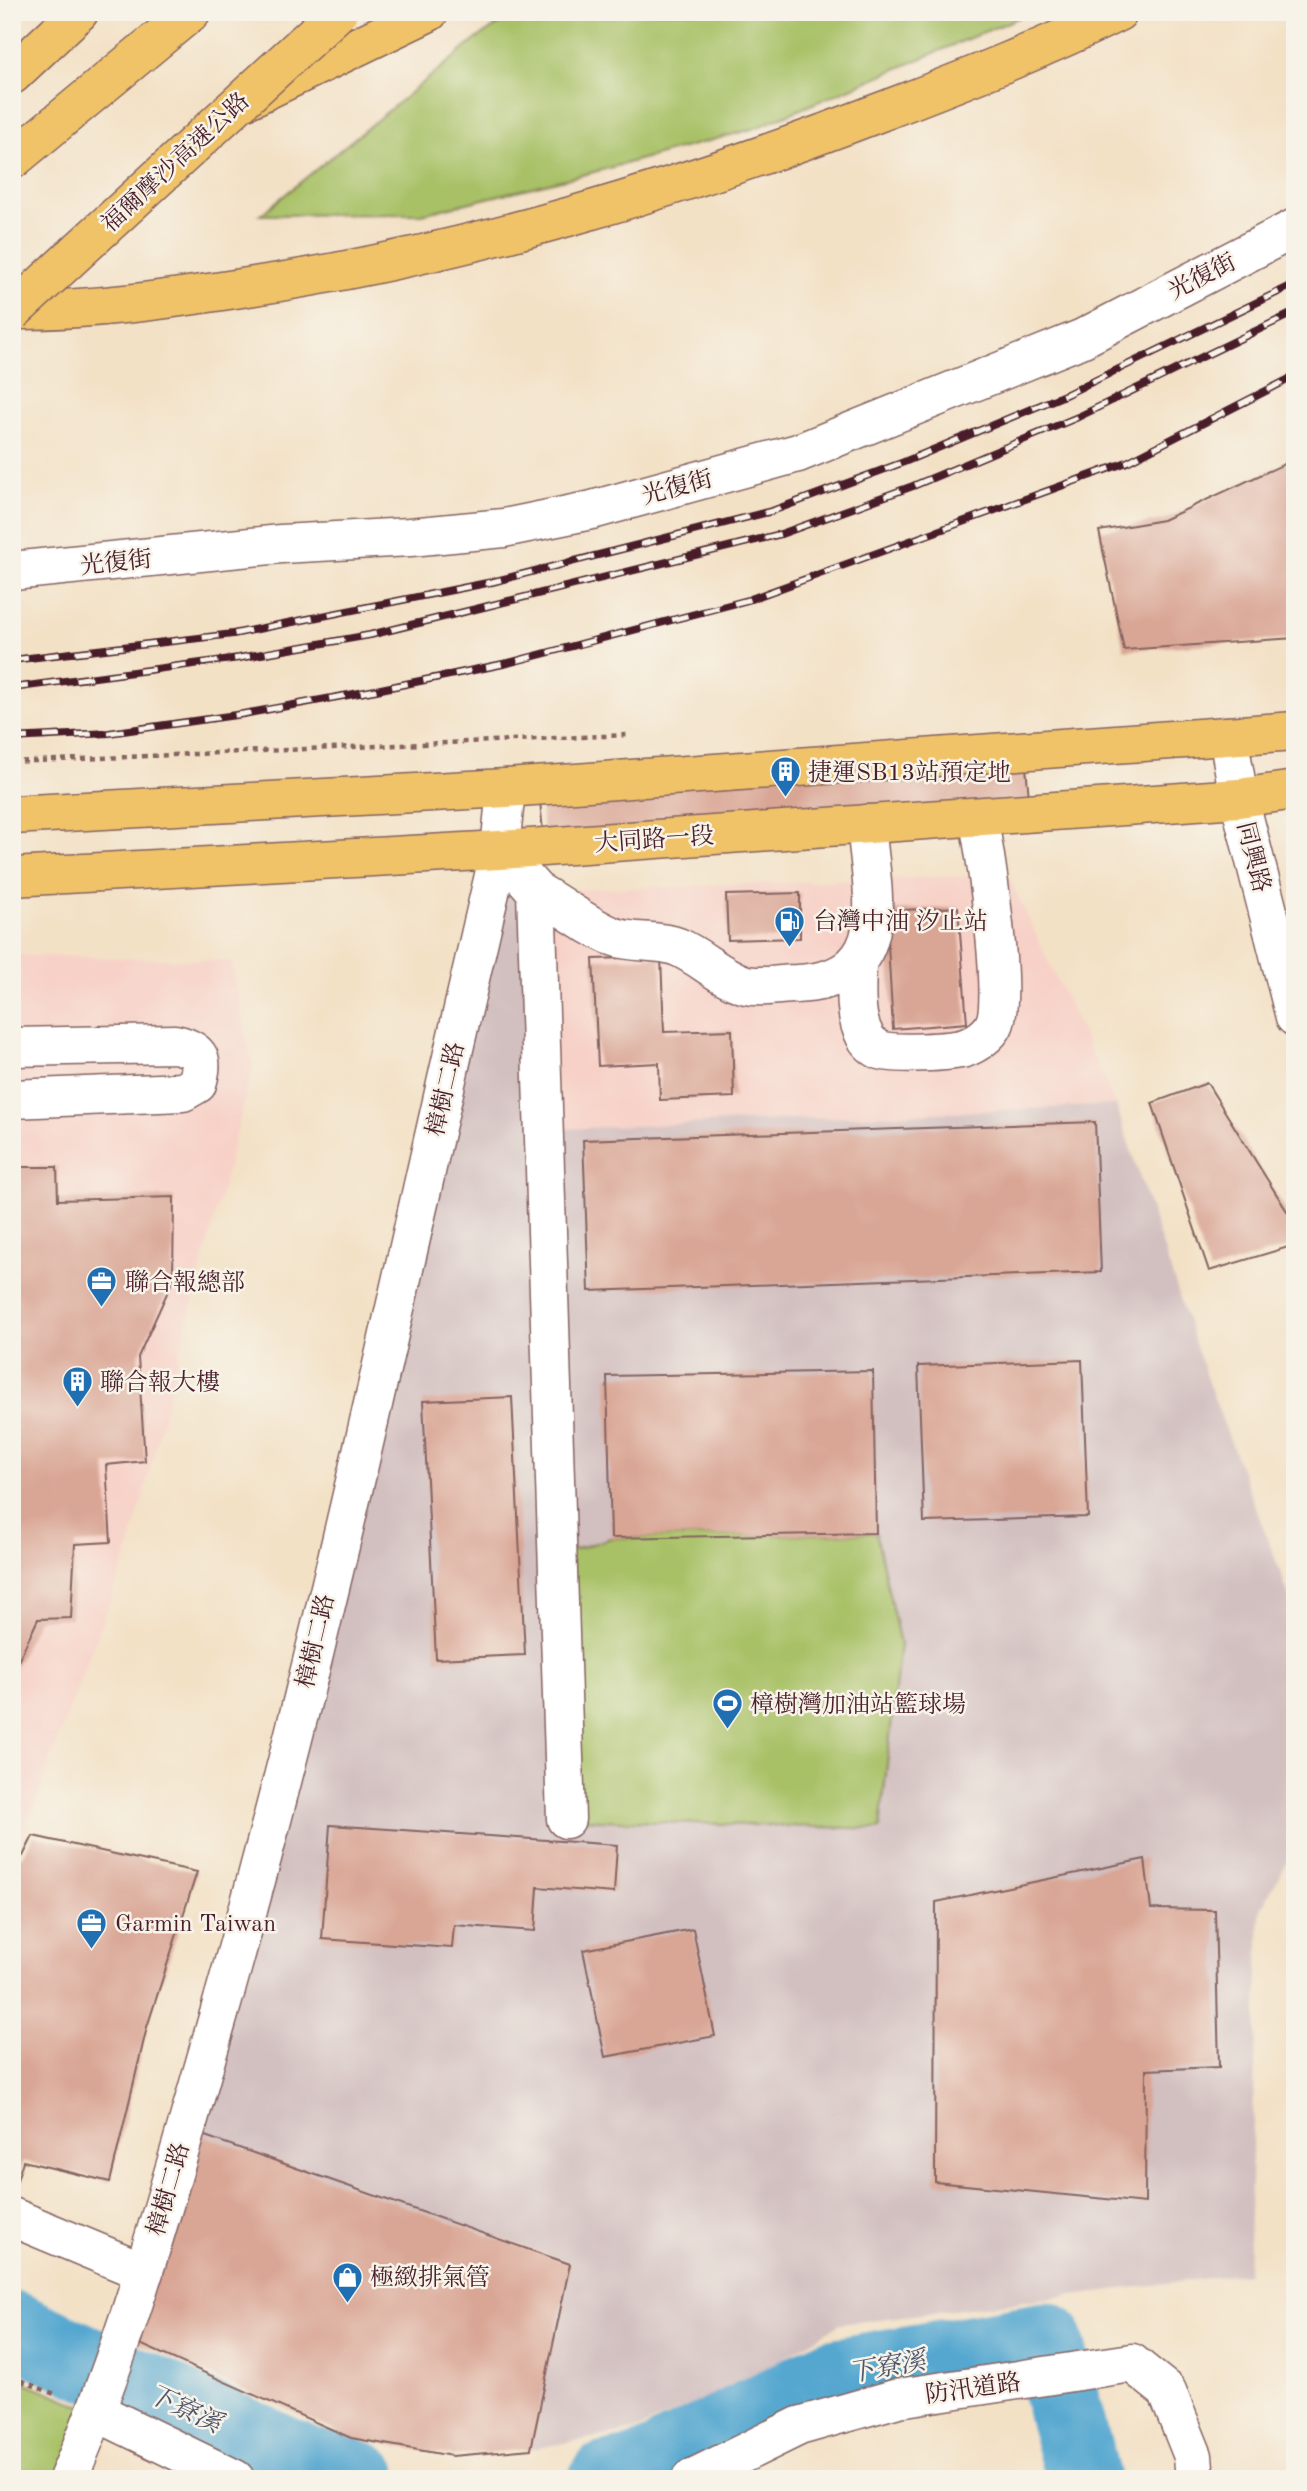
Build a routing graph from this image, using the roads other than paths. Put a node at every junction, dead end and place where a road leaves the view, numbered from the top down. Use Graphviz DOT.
graph roads {
  1 [pos="79,12"];
  2 [pos="191,12"];
  3 [pos="338,12"];
  4 [pos="1118,12"];
  5 [pos="427,14"];
  6 [pos="12,75"];
  7 [pos="240,103"];
  8 [pos="12,160"];
  9 [pos="1295,228"];
  10 [pos="12,311"];
  11 [pos="12,571"];
  12 [pos="1295,731"];
  13 [pos="1228,736"];
  14 [pos="506,789"];
  15 [pos="1295,790"];
  16 [pos="1239,798"];
  17 [pos="12,815"];
  18 [pos="978,817"];
  19 [pos="866,824"];
  20 [pos="500,850"];
  21 [pos="12,877"];
  22 [pos="536,891"];
  23 [pos="857,961"];
  24 [pos="1295,1017"];
  25 [pos="12,1047"];
  26 [pos="12,1098"];
  27 [pos="566,1819"];
  28 [pos="12,2217"];
  29 [pos="144,2272"];
  30 [pos="97,2412"];
  31 [pos="68,2479"];
  32 [pos="235,2479"];
  33 [pos="691,2479"];
  34 [pos="1195,2479"];
  1 -- 6 [label="main road"];
  2 -- 8 [label="main road"];
  3 -- 7 [label="main road, 福爾摩沙高速公路, bridge"];
  4 -- 10 [label="main road"];
  5 -- 7 [label="main road"];
  7 -- 10 [label="main road, 福爾摩沙高速公路, bridge"];
  9 -- 11 [label="street, 光復街"];
  12 -- 13 [label="main road"];
  13 -- 14 [label="main road"];
  13 -- 16 [label="street, 同興路"];
  14 -- 17 [label="main road"];
  14 -- 20 [label="street, 樟樹二路"];
  15 -- 16 [label="main road, 大同路一段"];
  16 -- 18 [label="main road, 大同路一段"];
  16 -- 24 [label="street, 同興路"];
  18 -- 19 [label="main road, 大同路一段"];
  18 -- 23 [label="street"];
  19 -- 20 [label="main road, 大同路一段"];
  19 -- 23 [label="street"];
  20 -- 21 [label="main road, 大同路一段"];
  20 -- 22 [label="street"];
  20 -- 29 [label="street, 樟樹二路"];
  22 -- 23 [label="street"];
  22 -- 27 [label="street"];
  25 -- 26 [label="street"];
  28 -- 29 [label="street"];
  29 -- 30 [label="street, 樟樹二路"];
  30 -- 31 [label="street, 樟樹二路"];
  30 -- 32 [label="street"];
  33 -- 34 [label="street, 防汛道路"];
}
